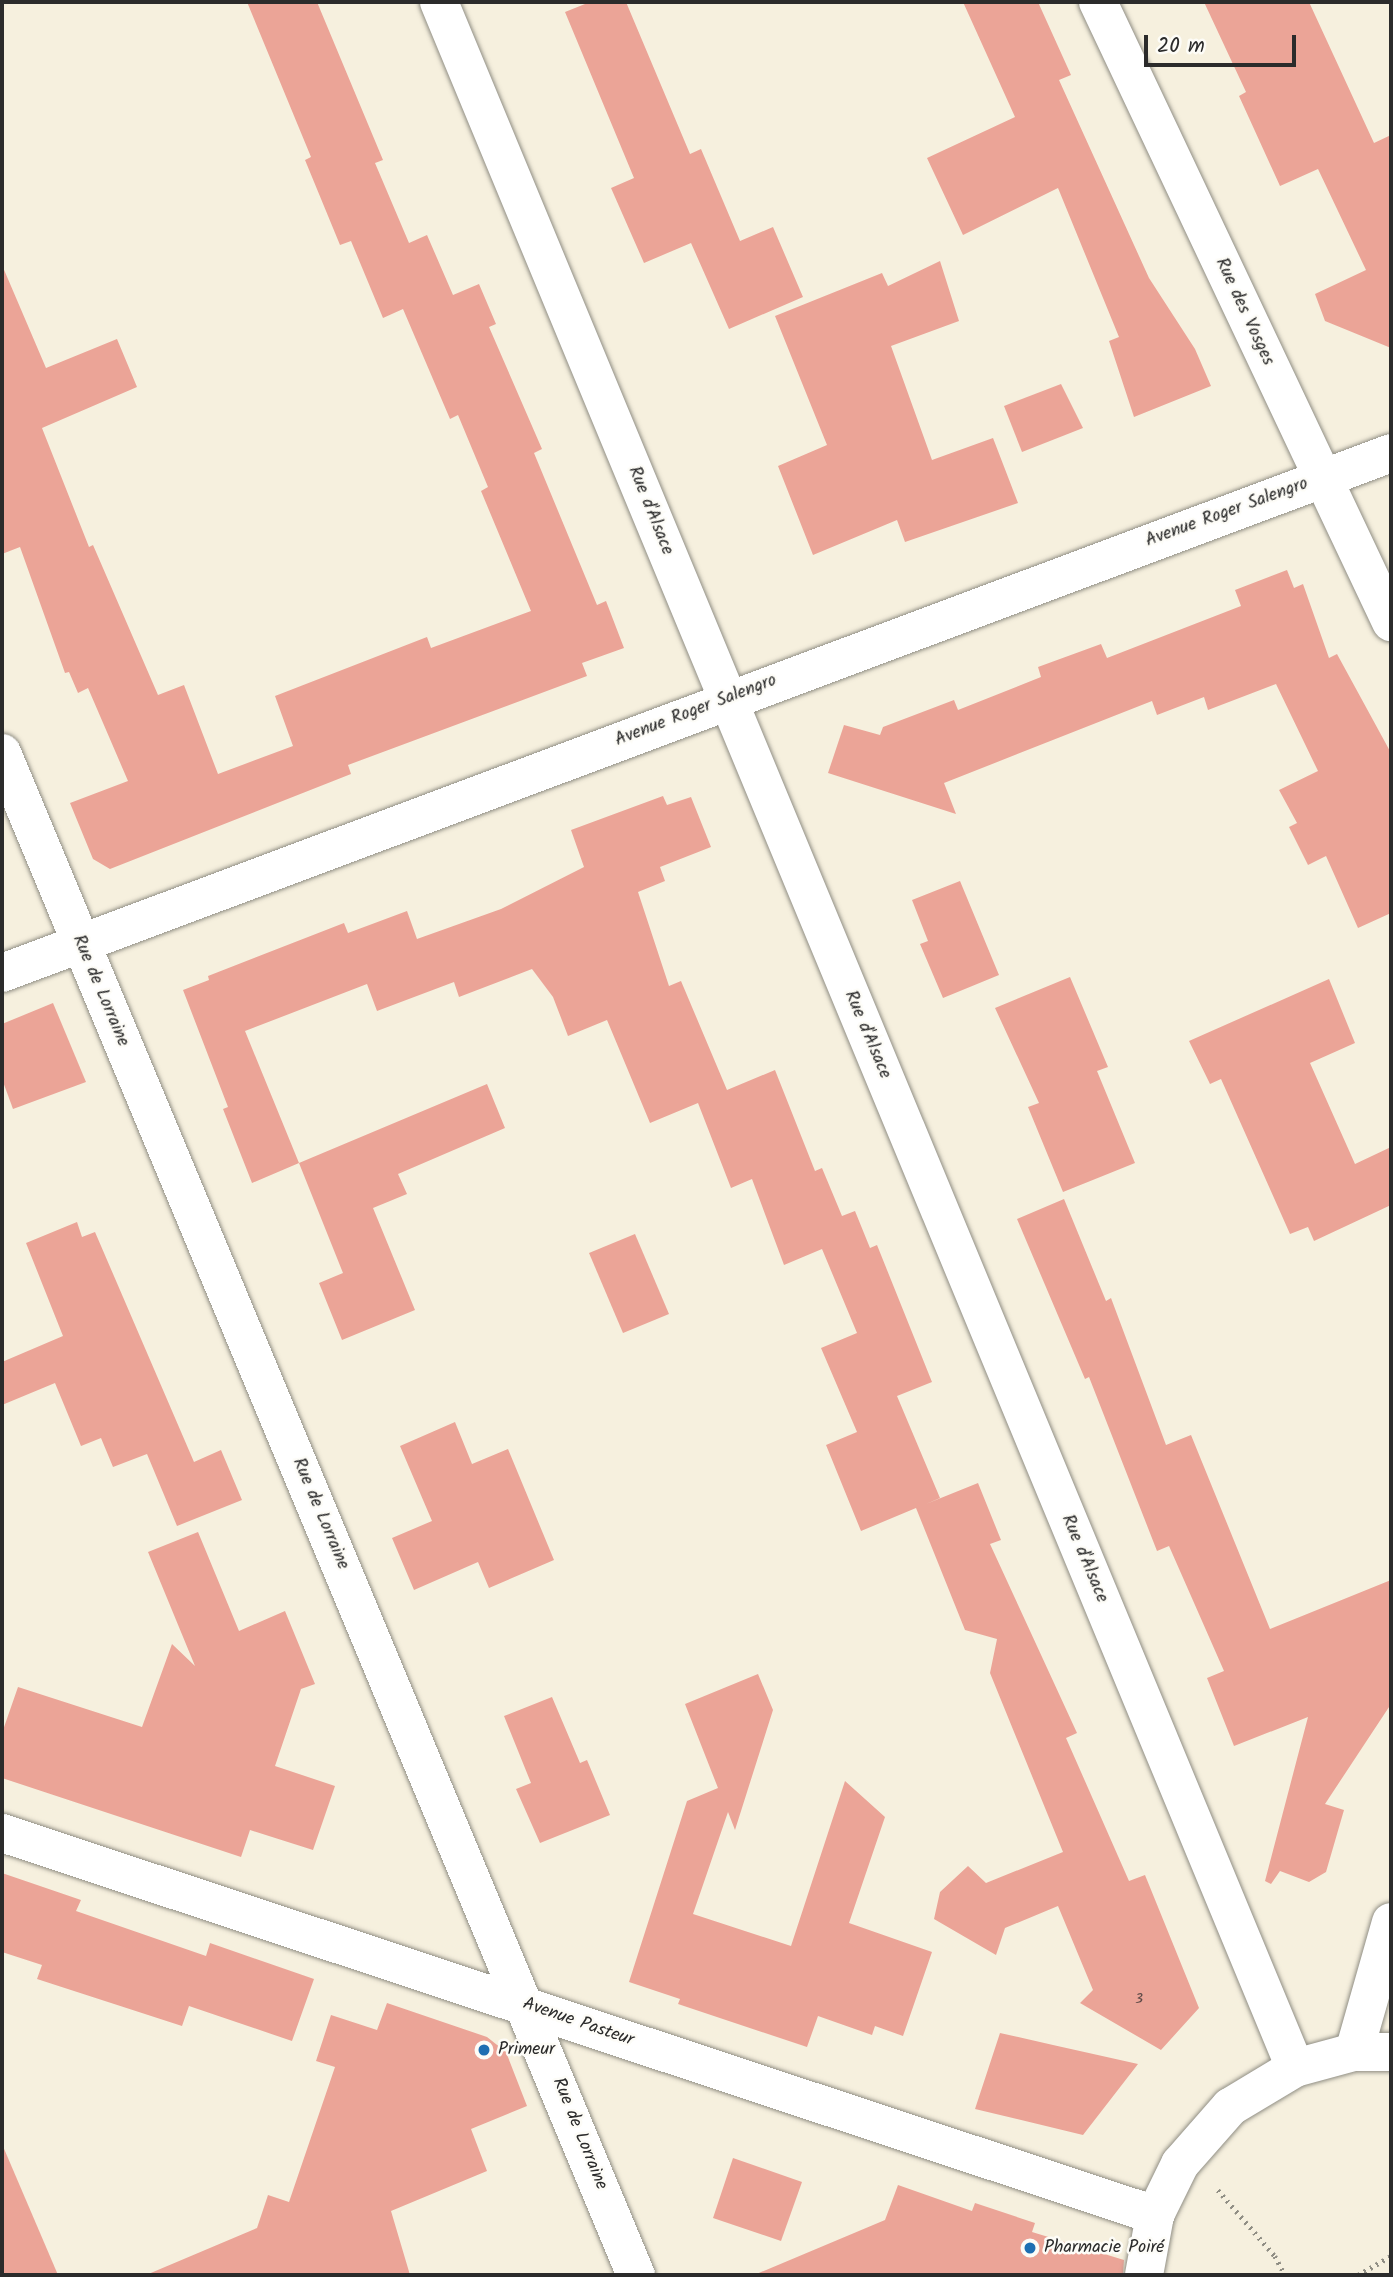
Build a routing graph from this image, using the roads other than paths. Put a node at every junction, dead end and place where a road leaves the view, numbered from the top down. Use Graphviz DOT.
graph roads {
  1 [pos="439,2"];
  2 [pos="1098,2"];
  3 [pos="1391,453"];
  4 [pos="1323,479"];
  5 [pos="1391,622"];
  6 [pos="727,699"];
  7 [pos="2,753"];
  8 [pos="80,944"];
  9 [pos="2,973"];
  10 [pos="2,1832"];
  11 [pos="1391,1922"];
  12 [pos="527,2006"];
  13 [pos="1373,2052"];
  14 [pos="1296,2068"];
  15 [pos="1154,2216"];
  16 [pos="636,2275"];
  17 [pos="1144,2275"];
  1 -- 6 [label="street, Rue d'Alsace"];
  2 -- 4 [label="street, Rue des Vosges"];
  3 -- 4 [label="street, Avenue Roger Salengro"];
  4 -- 5 [label="street, Rue des Vosges"];
  4 -- 6 [label="street, Avenue Roger Salengro"];
  6 -- 8 [label="street, Avenue Roger Salengro"];
  6 -- 14 [label="street, Rue d'Alsace"];
  7 -- 8 [label="street, Rue de Lorraine"];
  8 -- 9 [label="street, Avenue Roger Salengro"];
  8 -- 12 [label="street, Rue de Lorraine"];
  10 -- 12 [label="street, Avenue Pasteur"];
  11 -- 13 [label="street"];
  12 -- 15 [label="street, Avenue Pasteur"];
  12 -- 16 [label="street, Rue de Lorraine"];
  13 -- 14 [label="street"];
  14 -- 15 [label="street"];
  15 -- 17 [label="street"];
}
